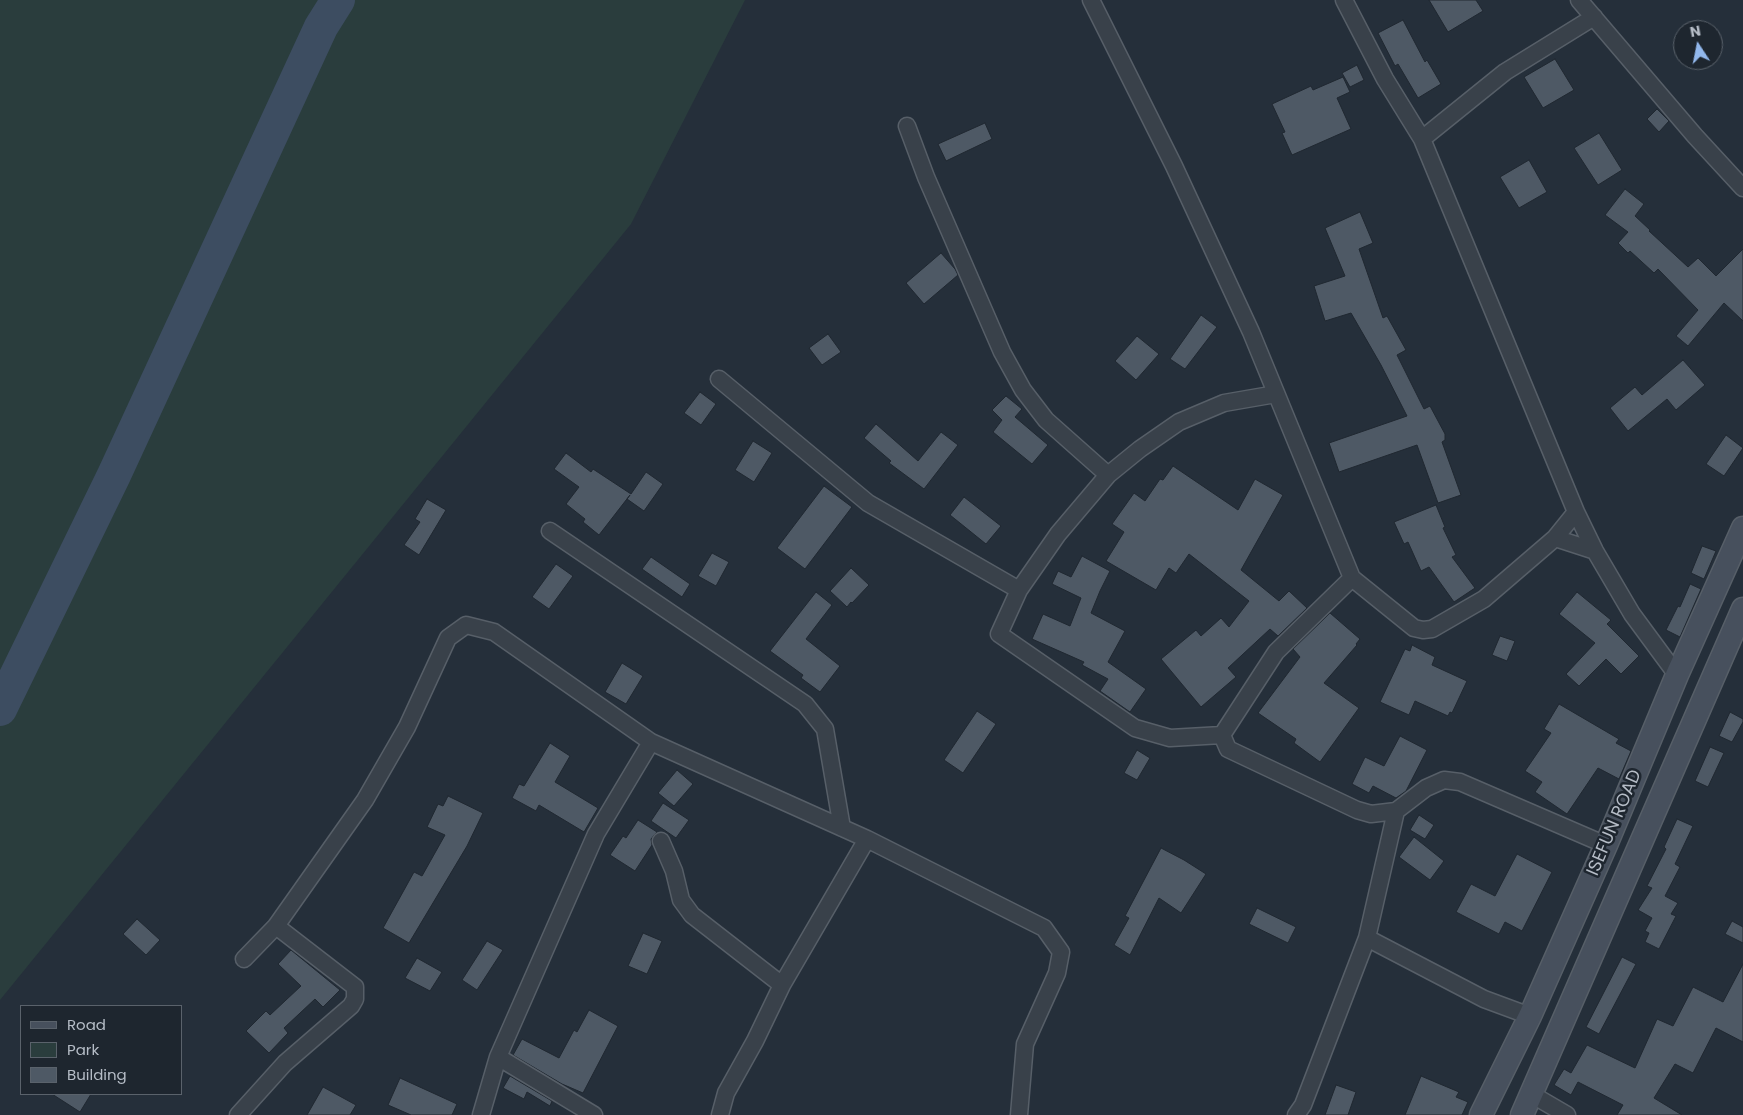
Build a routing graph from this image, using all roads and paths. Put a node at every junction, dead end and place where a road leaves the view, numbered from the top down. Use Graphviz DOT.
graph roads {
  1 [pos="1091,0"];
  2 [pos="1344,0"];
  3 [pos="1579,0"];
  4 [pos="1594,17"];
  5 [pos="907,126"];
  6 [pos="1422,139"];
  7 [pos="1743,188"];
  8 [pos="719,379"];
  9 [pos="1276,394"];
  10 [pos="1108,475"];
  11 [pos="1576,512"];
  12 [pos="1743,528"];
  13 [pos="550,531"];
  14 [pos="1555,538"];
  15 [pos="1595,551"];
  16 [pos="1352,578"];
  17 [pos="1019,590"];
  18 [pos="1743,609"];
  19 [pos="1678,675"];
  20 [pos="1222,735"];
  21 [pos="651,742"];
  22 [pos="1396,811"];
  23 [pos="842,828"];
  24 [pos="867,839"];
  25 [pos="661,842"];
  26 [pos="1606,846"];
  27 [pos="276,926"];
  28 [pos="1367,938"];
  29 [pos="244,959"];
  30 [pos="782,985"];
  31 [pos="1530,1016"];
  32 [pos="498,1058"];
  33 [pos="1531,1094"];
  34 [pos="238,1115"];
  35 [pos="481,1115"];
  36 [pos="594,1115"];
  37 [pos="720,1115"];
  38 [pos="1019,1115"];
  39 [pos="1296,1115"];
  40 [pos="1482,1115"];
  41 [pos="1522,1115"];
  42 [pos="1568,1115"];
  1 -- 9 [label="street"];
  2 -- 6 [label="street"];
  3 -- 4 [label="street"];
  4 -- 6 [label="street"];
  4 -- 7 [label="street"];
  5 -- 10 [label="street"];
  6 -- 11 [label="street"];
  8 -- 17 [label="street"];
  9 -- 10 [label="street"];
  9 -- 16 [label="street"];
  10 -- 17 [label="street"];
  11 -- 14 [label="street"];
  11 -- 15 [label="street"];
  12 -- 19 [label="street, ISEFUN ROAD"];
  13 -- 23 [label="street"];
  14 -- 15 [label="street"];
  14 -- 16 [label="street"];
  15 -- 19 [label="street"];
  16 -- 20 [label="street"];
  17 -- 20 [label="street"];
  18 -- 33 [label="street, ISEFUN ROAD"];
  19 -- 26 [label="street, ISEFUN ROAD"];
  20 -- 22 [label="street"];
  21 -- 23 [label="street"];
  21 -- 27 [label="street"];
  21 -- 32 [label="street"];
  22 -- 26 [label="street"];
  22 -- 28 [label="street"];
  23 -- 24 [label="street"];
  24 -- 30 [label="street"];
  24 -- 38 [label="street"];
  25 -- 30 [label="street"];
  26 -- 31 [label="street, ISEFUN ROAD"];
  27 -- 29 [label="street"];
  27 -- 34 [label="street"];
  28 -- 31 [label="street"];
  28 -- 39 [label="street"];
  30 -- 37 [label="street"];
  31 -- 40 [label="street, ISEFUN ROAD"];
  32 -- 35 [label="street"];
  32 -- 36 [label="street"];
  33 -- 41 [label="street, ISEFUN ROAD"];
  33 -- 42 [label="street"];
}
